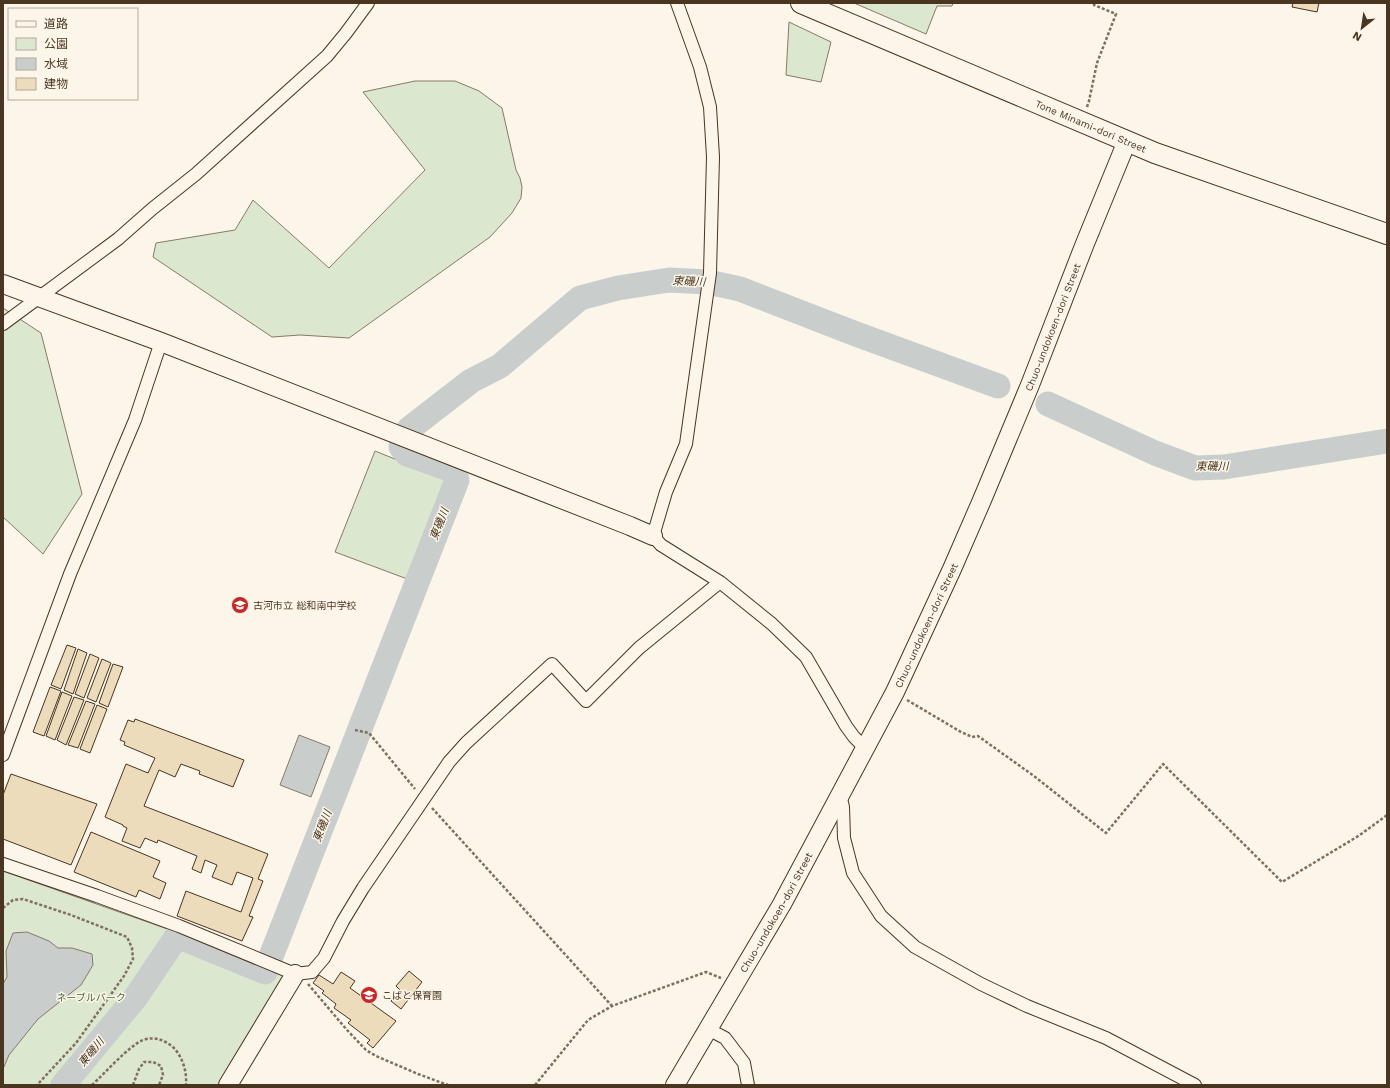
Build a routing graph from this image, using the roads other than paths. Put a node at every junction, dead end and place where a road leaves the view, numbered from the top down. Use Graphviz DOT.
graph roads {
  1 [pos="368,3"];
  2 [pos="677,3"];
  3 [pos="801,3"];
  4 [pos="1127,141"];
  5 [pos="1387,234"];
  6 [pos="3,284"];
  7 [pos="39,298"];
  8 [pos="3,324"];
  9 [pos="161,342"];
  10 [pos="653,536"];
  11 [pos="720,582"];
  12 [pos="865,748"];
  13 [pos="3,755"];
  14 [pos="840,794"];
  15 [pos="3,864"];
  16 [pos="295,974"];
  17 [pos="708,1029"];
  18 [pos="228,1085"];
  19 [pos="675,1085"];
  20 [pos="748,1085"];
  21 [pos="1195,1085"];
  1 -- 7 [label="street"];
  2 -- 10 [label="street"];
  3 -- 4 [label="main road, Tone Minami-dori Street"];
  4 -- 5 [label="main road, Tone Minami-dori Street"];
  4 -- 12 [label="street, Chuo-undokoen-dori Street"];
  6 -- 7 [label="street"];
  7 -- 8 [label="street"];
  7 -- 9 [label="street"];
  9 -- 10 [label="street"];
  9 -- 13 [label="street"];
  10 -- 11 [label="street"];
  11 -- 12 [label="street"];
  11 -- 16 [label="street"];
  12 -- 14 [label="street, Chuo-undokoen-dori Street"];
  14 -- 17 [label="street, Chuo-undokoen-dori Street"];
  14 -- 21 [label="street"];
  15 -- 16 [label="street"];
  16 -- 18 [label="street"];
  17 -- 19 [label="street, Chuo-undokoen-dori Street"];
  17 -- 20 [label="street"];
}
